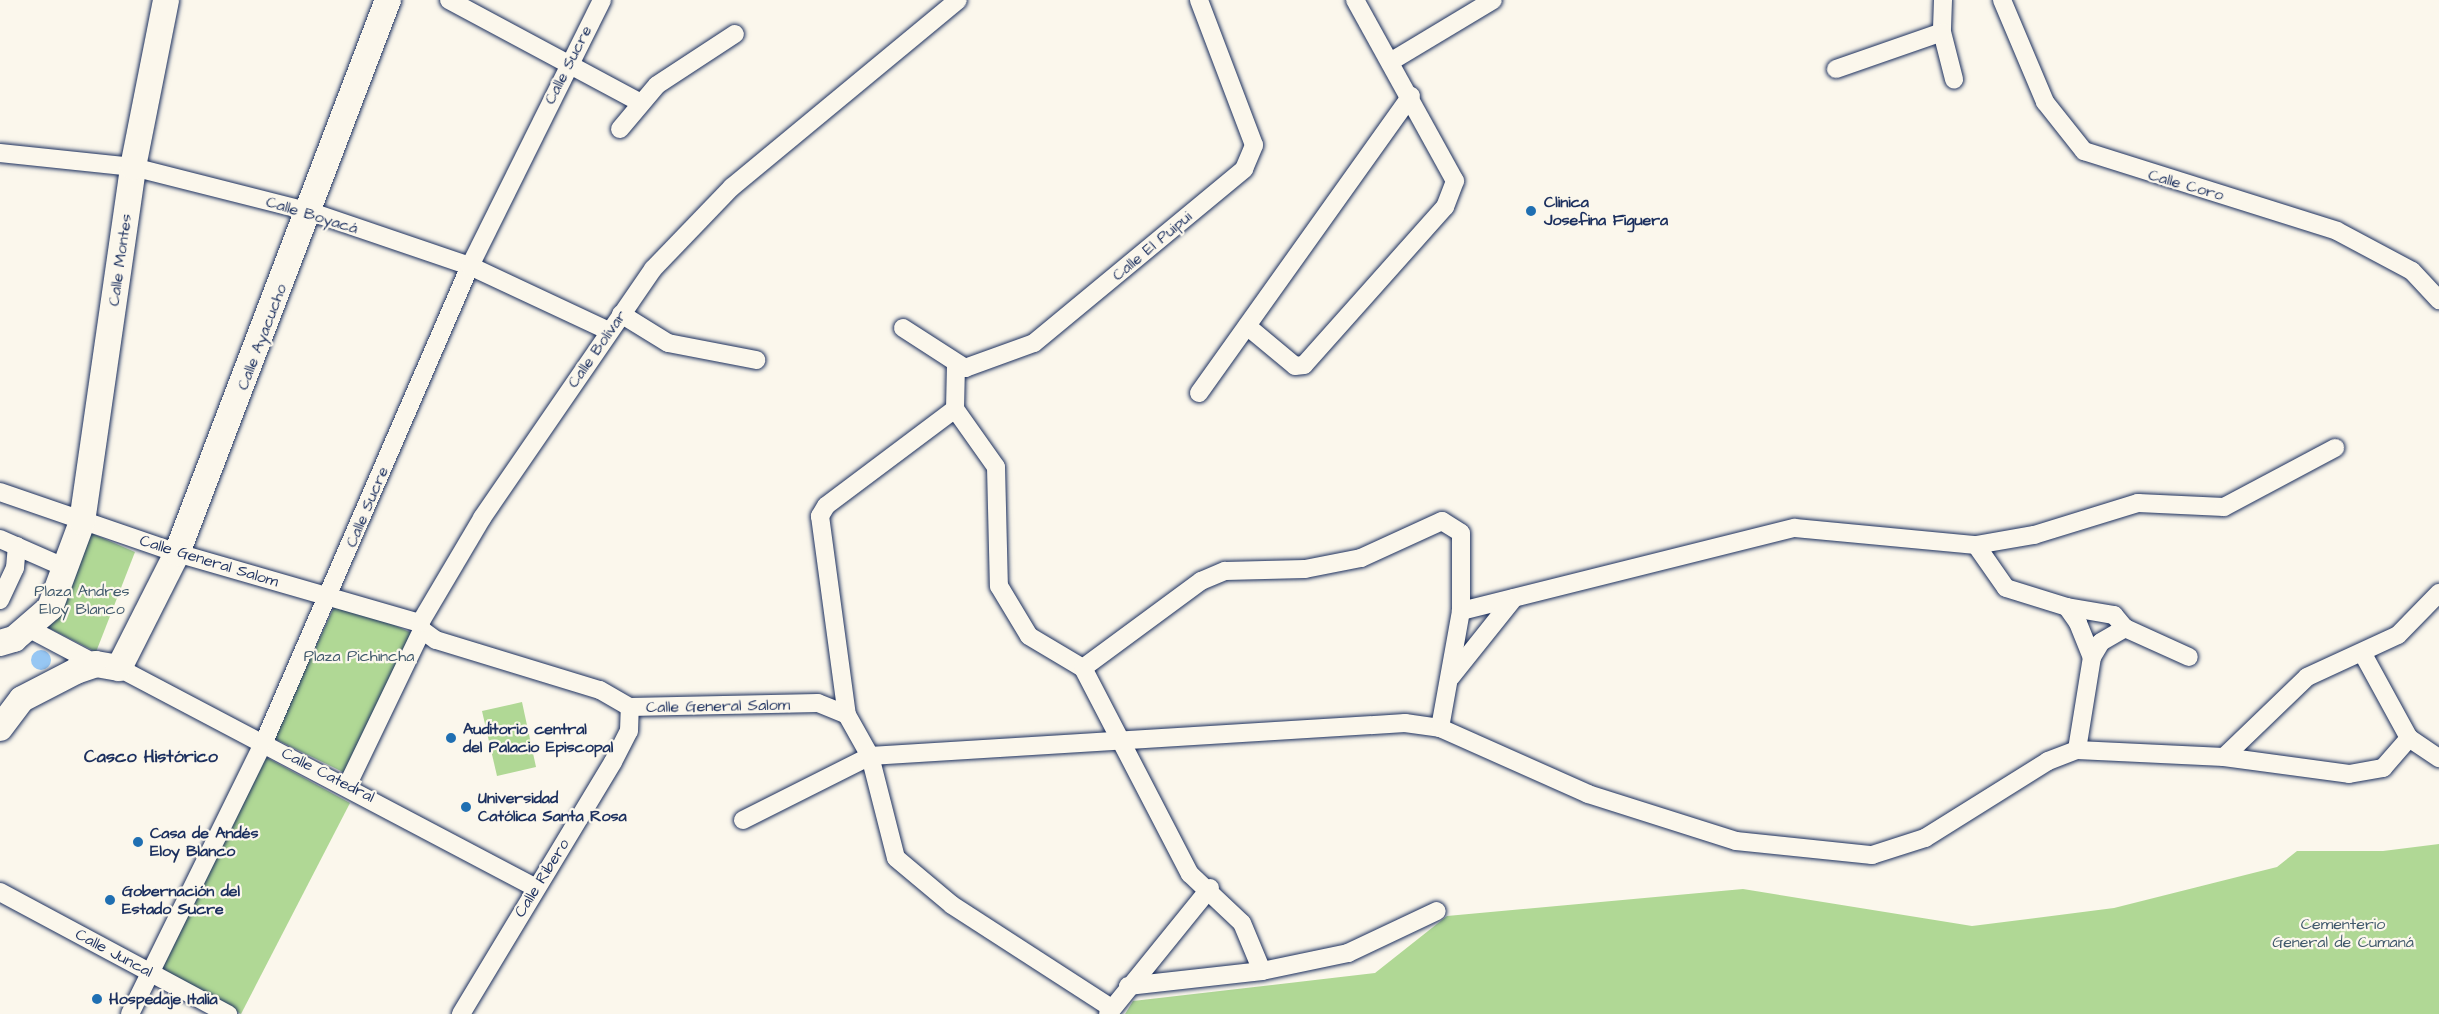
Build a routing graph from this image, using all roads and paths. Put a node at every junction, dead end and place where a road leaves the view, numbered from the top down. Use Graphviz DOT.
graph roads {
  1 [pos="166,0"];
  2 [pos="388,0"];
  3 [pos="448,0"];
  4 [pos="602,0"];
  5 [pos="958,0"];
  6 [pos="1199,0"];
  7 [pos="1355,0"];
  8 [pos="1493,0"];
  9 [pos="1943,0"];
  10 [pos="2002,0"];
  11 [pos="1942,32"];
  12 [pos="735,33"];
  13 [pos="1390,62"];
  14 [pos="567,64"];
  15 [pos="1836,69"];
  16 [pos="1954,78"];
  17 [pos="1411,96"];
  18 [pos="639,102"];
  19 [pos="620,129"];
  20 [pos="0,153"];
  21 [pos="133,167"];
  22 [pos="311,212"];
  23 [pos="470,266"];
  24 [pos="2439,300"];
  25 [pos="621,314"];
  26 [pos="1247,326"];
  27 [pos="903,328"];
  28 [pos="609,331"];
  29 [pos="756,360"];
  30 [pos="956,366"];
  31 [pos="1199,393"];
  32 [pos="955,409"];
  33 [pos="2335,448"];
  34 [pos="0,492"];
  35 [pos="82,522"];
  36 [pos="8,542"];
  37 [pos="1976,545"];
  38 [pos="177,553"];
  39 [pos="66,568"];
  40 [pos="2439,593"];
  41 [pos="328,597"];
  42 [pos="1514,598"];
  43 [pos="0,600"];
  44 [pos="2067,607"];
  45 [pos="1461,611"];
  46 [pos="421,626"];
  47 [pos="28,628"];
  48 [pos="2125,628"];
  49 [pos="0,643"];
  50 [pos="2363,654"];
  51 [pos="2092,657"];
  52 [pos="2189,657"];
  53 [pos="107,666"];
  54 [pos="1083,668"];
  55 [pos="1448,680"];
  56 [pos="630,707"];
  57 [pos="847,715"];
  58 [pos="0,728"];
  59 [pos="1440,728"];
  60 [pos="2409,738"];
  61 [pos="264,742"];
  62 [pos="1118,742"];
  63 [pos="2077,750"];
  64 [pos="870,756"];
  65 [pos="2224,757"];
  66 [pos="2439,758"];
  67 [pos="348,784"];
  68 [pos="743,820"];
  69 [pos="535,887"];
  70 [pos="1210,888"];
  71 [pos="0,892"];
  72 [pos="1437,911"];
  73 [pos="1262,971"];
  74 [pos="152,973"];
  75 [pos="1128,986"];
  76 [pos="1110,1011"];
  77 [pos="130,1014"];
  78 [pos="228,1014"];
  79 [pos="461,1014"];
  1 -- 21 [label="street, Calle Montes"];
  2 -- 22 [label="street, Calle Ayacucho"];
  3 -- 14 [label="street"];
  4 -- 14 [label="street, Calle Sucre"];
  5 -- 25 [label="street, Calle Bolívar"];
  6 -- 30 [label="street, Calle El Puipui"];
  7 -- 13 [label="street"];
  8 -- 13 [label="street"];
  9 -- 11 [label="street"];
  10 -- 24 [label="street, Calle Coro"];
  11 -- 15 [label="street"];
  11 -- 16 [label="street"];
  12 -- 18 [label="street"];
  13 -- 17 [label="street"];
  14 -- 18 [label="street"];
  14 -- 23 [label="street, Calle Sucre"];
  17 -- 26 [label="street"];
  17 -- 26 [label="street"];
  18 -- 19 [label="street"];
  20 -- 21 [label="street, Calle Boyacá"];
  21 -- 22 [label="street, Calle Boyacá"];
  21 -- 35 [label="street, Calle Montes"];
  22 -- 23 [label="street, Calle Boyacá"];
  22 -- 38 [label="street, Calle Ayacucho"];
  23 -- 28 [label="street, Calle Boyacá"];
  23 -- 41 [label="street, Calle Sucre"];
  25 -- 28 [label="street, Calle Bolívar"];
  25 -- 29 [label="street"];
  26 -- 31 [label="street"];
  27 -- 30 [label="street"];
  28 -- 46 [label="street, Calle Bolívar"];
  30 -- 32 [label="street"];
  32 -- 54 [label="street"];
  32 -- 57 [label="street"];
  33 -- 37 [label="street"];
  34 -- 35 [label="street, Calle General Salom"];
  35 -- 38 [label="street, Calle General Salom"];
  35 -- 39 [label="street, Calle Montes"];
  36 -- 39 [label="street"];
  36 -- 43 [label="street"];
  37 -- 42 [label="street"];
  37 -- 44 [label="street"];
  38 -- 41 [label="street, Calle General Salom"];
  38 -- 53 [label="street, Calle Ayacucho"];
  39 -- 47 [label="street, Calle Montes"];
  40 -- 50 [label="street"];
  41 -- 46 [label="street, Calle General Salom"];
  41 -- 61 [label="street, Calle Sucre"];
  42 -- 45 [label="street"];
  42 -- 55 [label="street"];
  44 -- 48 [label="street"];
  44 -- 51 [label="street"];
  45 -- 54 [label="street"];
  45 -- 55 [label="street"];
  46 -- 56 [label="street, Calle General Salom"];
  46 -- 67 [label="street, Calle Bolívar"];
  47 -- 49 [label="street, Calle Montes"];
  47 -- 53 [label="street, Calle Catedral"];
  48 -- 51 [label="street"];
  48 -- 52 [label="street"];
  50 -- 60 [label="street"];
  50 -- 65 [label="street"];
  51 -- 63 [label="street"];
  53 -- 58 [label="street"];
  53 -- 61 [label="street, Calle Catedral"];
  54 -- 62 [label="street"];
  55 -- 59 [label="street"];
  56 -- 57 [label="street, Calle General Salom"];
  56 -- 69 [label="street, Calle Ribero"];
  57 -- 64 [label="street"];
  59 -- 62 [label="street"];
  59 -- 63 [label="street"];
  60 -- 65 [label="street"];
  60 -- 66 [label="street"];
  61 -- 67 [label="street, Calle Catedral"];
  61 -- 74 [label="street, Calle Sucre"];
  62 -- 64 [label="street"];
  62 -- 70 [label="street"];
  63 -- 65 [label="street"];
  64 -- 68 [label="street"];
  64 -- 76 [label="street"];
  67 -- 69 [label="street, Calle Catedral"];
  69 -- 79 [label="street, Calle Ribero"];
  70 -- 73 [label="street"];
  70 -- 75 [label="street"];
  71 -- 74 [label="street, Calle Juncal"];
  72 -- 73 [label="street"];
  73 -- 75 [label="street"];
  74 -- 77 [label="street, Calle Sucre"];
  74 -- 78 [label="street, Calle Juncal"];
  75 -- 76 [label="street"];
}
